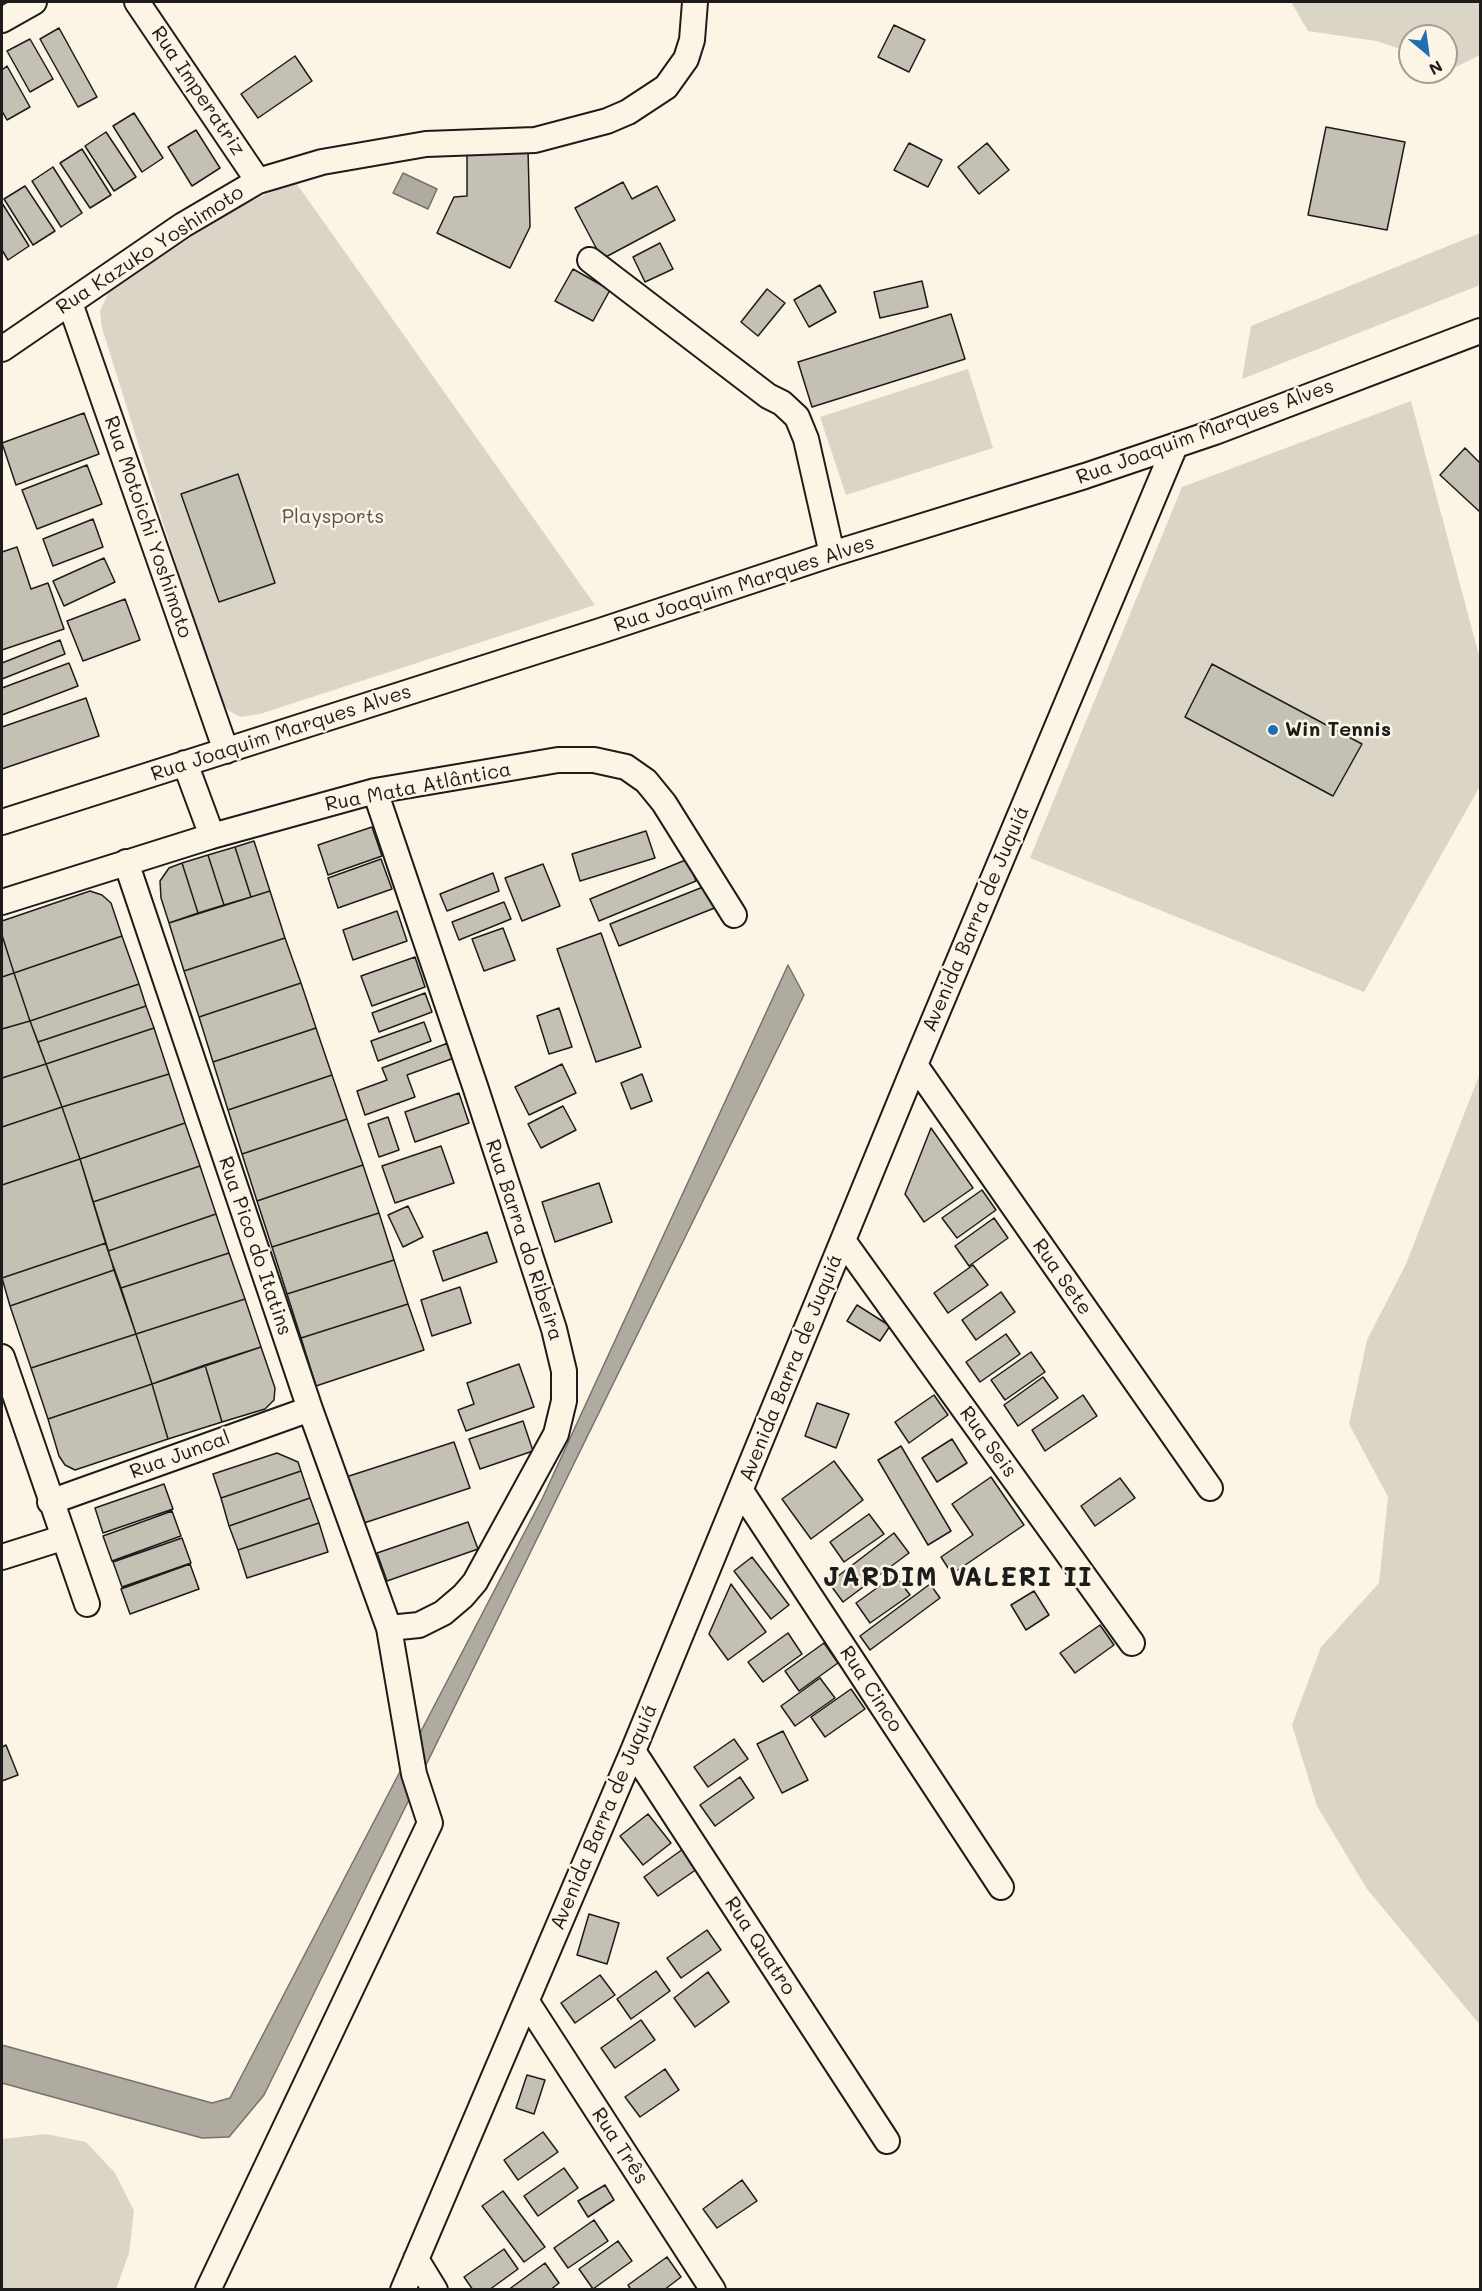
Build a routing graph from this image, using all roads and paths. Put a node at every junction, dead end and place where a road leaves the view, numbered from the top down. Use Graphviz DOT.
graph roads {
  1 [pos="34,2"];
  2 [pos="137,2"];
  3 [pos="694,2"];
  4 [pos="2,20"];
  5 [pos="258,181"];
  6 [pos="590,260"];
  7 [pos="70,303"];
  8 [pos="1480,331"];
  9 [pos="2,349"];
  10 [pos="1175,446"];
  11 [pos="832,554"];
  12 [pos="226,751"];
  13 [pos="186,763"];
  14 [pos="375,791"];
  15 [pos="2,822"];
  16 [pos="212,836"];
  17 [pos="126,862"];
  18 [pos="2,902"];
  19 [pos="734,915"];
  20 [pos="915,1065"];
  21 [pos="844,1242"];
  22 [pos="2,1357"];
  23 [pos="310,1409"];
  24 [pos="1210,1488"];
  25 [pos="741,1491"];
  26 [pos="50,1502"];
  27 [pos="62,1538"];
  28 [pos="2,1557"];
  29 [pos="87,1604"];
  30 [pos="389,1628"];
  31 [pos="1132,1643"];
  32 [pos="633,1751"];
  33 [pos="1001,1887"];
  34 [pos="527,2002"];
  35 [pos="887,2141"];
  36 [pos="416,2259"];
  37 [pos="208,2289"];
  38 [pos="403,2289"];
  39 [pos="435,2289"];
  40 [pos="713,2289"];
  1 -- 4 [label="street"];
  2 -- 5 [label="street, Rua Imperatriz"];
  3 -- 5 [label="street, Rua Kazuko Yoshimoto"];
  5 -- 7 [label="street, Rua Kazuko Yoshimoto"];
  6 -- 11 [label="street"];
  7 -- 9 [label="street, Rua Kazuko Yoshimoto"];
  7 -- 12 [label="street, Rua Motoichi Yoshimoto"];
  8 -- 10 [label="street, Rua Joaquim Marques Alves"];
  10 -- 11 [label="street, Rua Joaquim Marques Alves"];
  10 -- 20 [label="street, Avenida Barra de Juquiá"];
  11 -- 12 [label="street, Rua Joaquim Marques Alves"];
  12 -- 13 [label="street, Rua Joaquim Marques Alves"];
  13 -- 15 [label="street, Rua Joaquim Marques Alves"];
  13 -- 16 [label="street"];
  14 -- 16 [label="street, Rua Mata Atlântica"];
  14 -- 19 [label="street, Rua Mata Atlântica"];
  14 -- 30 [label="street, Rua Barra do Ribeira"];
  16 -- 17 [label="street, Rua Mata Atlântica"];
  17 -- 18 [label="street, Rua Mata Atlântica"];
  17 -- 23 [label="street, Rua Pico do Itatins"];
  20 -- 21 [label="street, Avenida Barra de Juquiá"];
  20 -- 24 [label="street, Rua Sete"];
  21 -- 25 [label="street, Avenida Barra de Juquiá"];
  21 -- 31 [label="street, Rua Seis"];
  22 -- 26 [label="street"];
  23 -- 26 [label="street, Rua Juncal"];
  23 -- 30 [label="street, Rua Pico do Itatins"];
  25 -- 32 [label="street, Avenida Barra de Juquiá"];
  25 -- 33 [label="street, Rua Cinco"];
  26 -- 27 [label="street"];
  27 -- 28 [label="street"];
  27 -- 29 [label="street"];
  30 -- 37 [label="street, Rua Pico do Itatins"];
  32 -- 34 [label="street, Avenida Barra de Juquiá"];
  32 -- 35 [label="street, Rua Quatro"];
  34 -- 36 [label="street, Avenida Barra de Juquiá"];
  34 -- 40 [label="street, Rua Três"];
  36 -- 38 [label="street, Avenida Barra de Juquiá"];
  36 -- 39 [label="street"];
}
